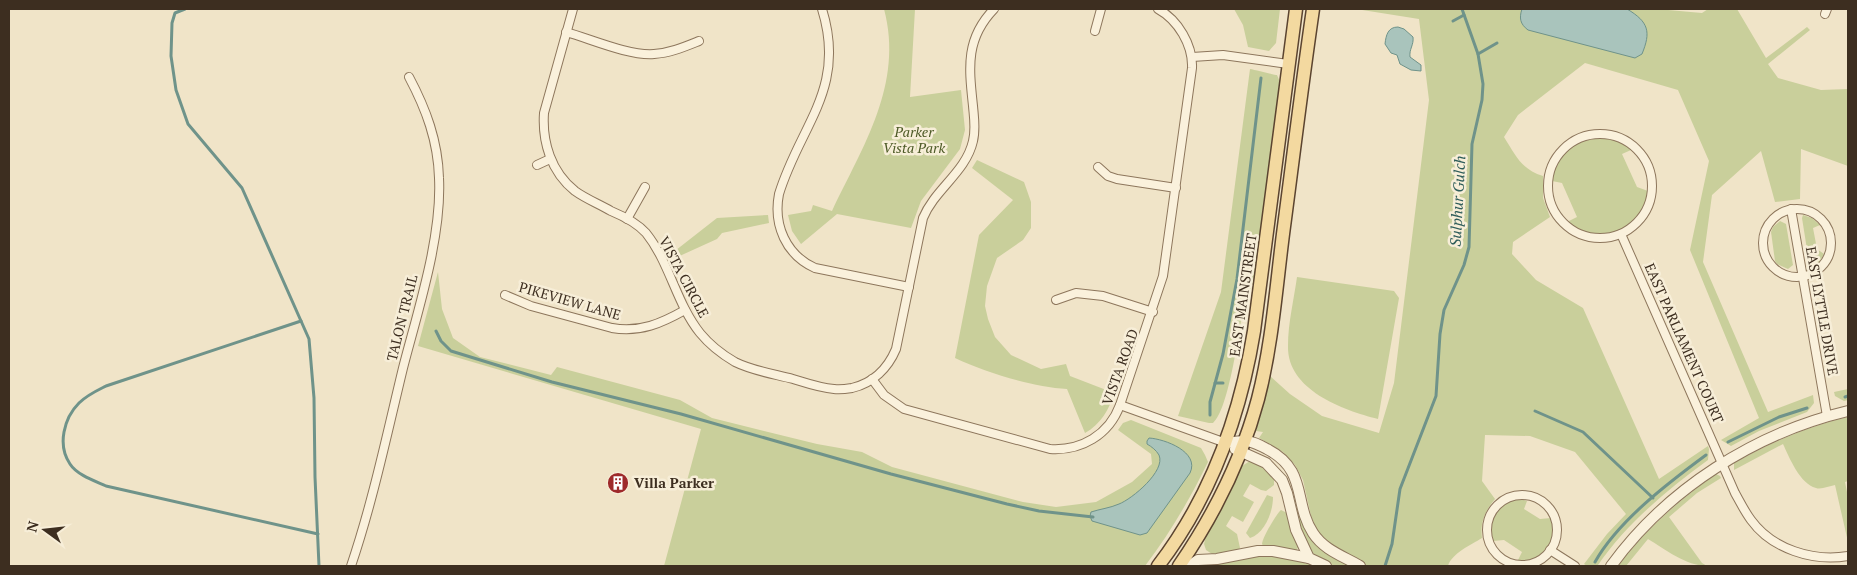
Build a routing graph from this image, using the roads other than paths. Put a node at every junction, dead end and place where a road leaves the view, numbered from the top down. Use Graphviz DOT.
graph roads {
  1 [pos="573,9"];
  2 [pos="822,9"];
  3 [pos="994,9"];
  4 [pos="1101,9"];
  5 [pos="1158,9"];
  6 [pos="1296,9"];
  7 [pos="1313,9"];
  8 [pos="1095,31"];
  9 [pos="566,32"];
  10 [pos="699,41"];
  11 [pos="1192,57"];
  12 [pos="1288,64"];
  13 [pos="409,77"];
  14 [pos="550,159"];
  15 [pos="537,165"];
  16 [pos="1098,167"];
  17 [pos="644,186"];
  18 [pos="1176,188"];
  19 [pos="1791,209"];
  20 [pos="627,219"];
  21 [pos="1621,234"];
  22 [pos="1803,276"];
  23 [pos="910,287"];
  24 [pos="505,295"];
  25 [pos="1056,300"];
  26 [pos="686,310"];
  27 [pos="1153,312"];
  28 [pos="872,380"];
  29 [pos="1120,406"];
  30 [pos="1848,411"];
  31 [pos="1827,416"];
  32 [pos="1245,440"];
  33 [pos="1226,443"];
  34 [pos="1241,452"];
  35 [pos="1723,463"];
  36 [pos="1550,550"];
  37 [pos="1848,556"];
  38 [pos="1309,558"];
  39 [pos="1832,562"];
  40 [pos="351,566"];
  41 [pos="1158,566"];
  42 [pos="1179,566"];
  43 [pos="1189,566"];
  44 [pos="1326,566"];
  45 [pos="1360,566"];
  46 [pos="1575,566"];
  47 [pos="1611,566"];
  1 -- 9 [label="street, VISTA CIRCLE"];
  2 -- 23 [label="street"];
  3 -- 23 [label="street"];
  4 -- 8 [label="street"];
  5 -- 11 [label="street"];
  6 -- 12 [label="main road, EAST MAINSTREET"];
  7 -- 32 [label="main road"];
  9 -- 10 [label="street"];
  9 -- 14 [label="street, VISTA CIRCLE"];
  11 -- 12 [label="street"];
  11 -- 18 [label="street, VISTA ROAD"];
  12 -- 33 [label="main road, EAST MAINSTREET"];
  13 -- 40 [label="street, TALON TRAIL"];
  14 -- 15 [label="street"];
  14 -- 20 [label="street, VISTA CIRCLE"];
  16 -- 18 [label="street"];
  17 -- 20 [label="street"];
  18 -- 27 [label="street, VISTA ROAD"];
  19 -- 22 [label="street, EAST LYTTLE DRIVE"];
  19 -- 22 [label="street"];
  19 -- 22 [label="street"];
  20 -- 26 [label="street, VISTA CIRCLE"];
  21 -- 21 [label="street"];
  21 -- 35 [label="street, EAST PARLIAMENT COURT"];
  22 -- 31 [label="street, EAST LYTTLE DRIVE"];
  23 -- 28 [label="street"];
  24 -- 26 [label="street, PIKEVIEW LANE"];
  25 -- 27 [label="street"];
  26 -- 28 [label="street, VISTA CIRCLE"];
  27 -- 29 [label="street, VISTA ROAD"];
  28 -- 29 [label="street, VISTA ROAD"];
  29 -- 33 [label="street"];
  30 -- 31 [label="street"];
  31 -- 35 [label="street"];
  32 -- 33 [label="street"];
  32 -- 34 [label="main road"];
  32 -- 45 [label="street"];
  33 -- 34 [label="street"];
  33 -- 41 [label="main road, EAST MAINSTREET"];
  34 -- 38 [label="street"];
  34 -- 42 [label="main road"];
  35 -- 39 [label="street, EAST PARLIAMENT COURT"];
  35 -- 47 [label="street"];
  36 -- 36 [label="street"];
  36 -- 46 [label="street"];
  37 -- 39 [label="street, EAST PARLIAMENT COURT"];
  38 -- 43 [label="street"];
  38 -- 44 [label="street"];
}
